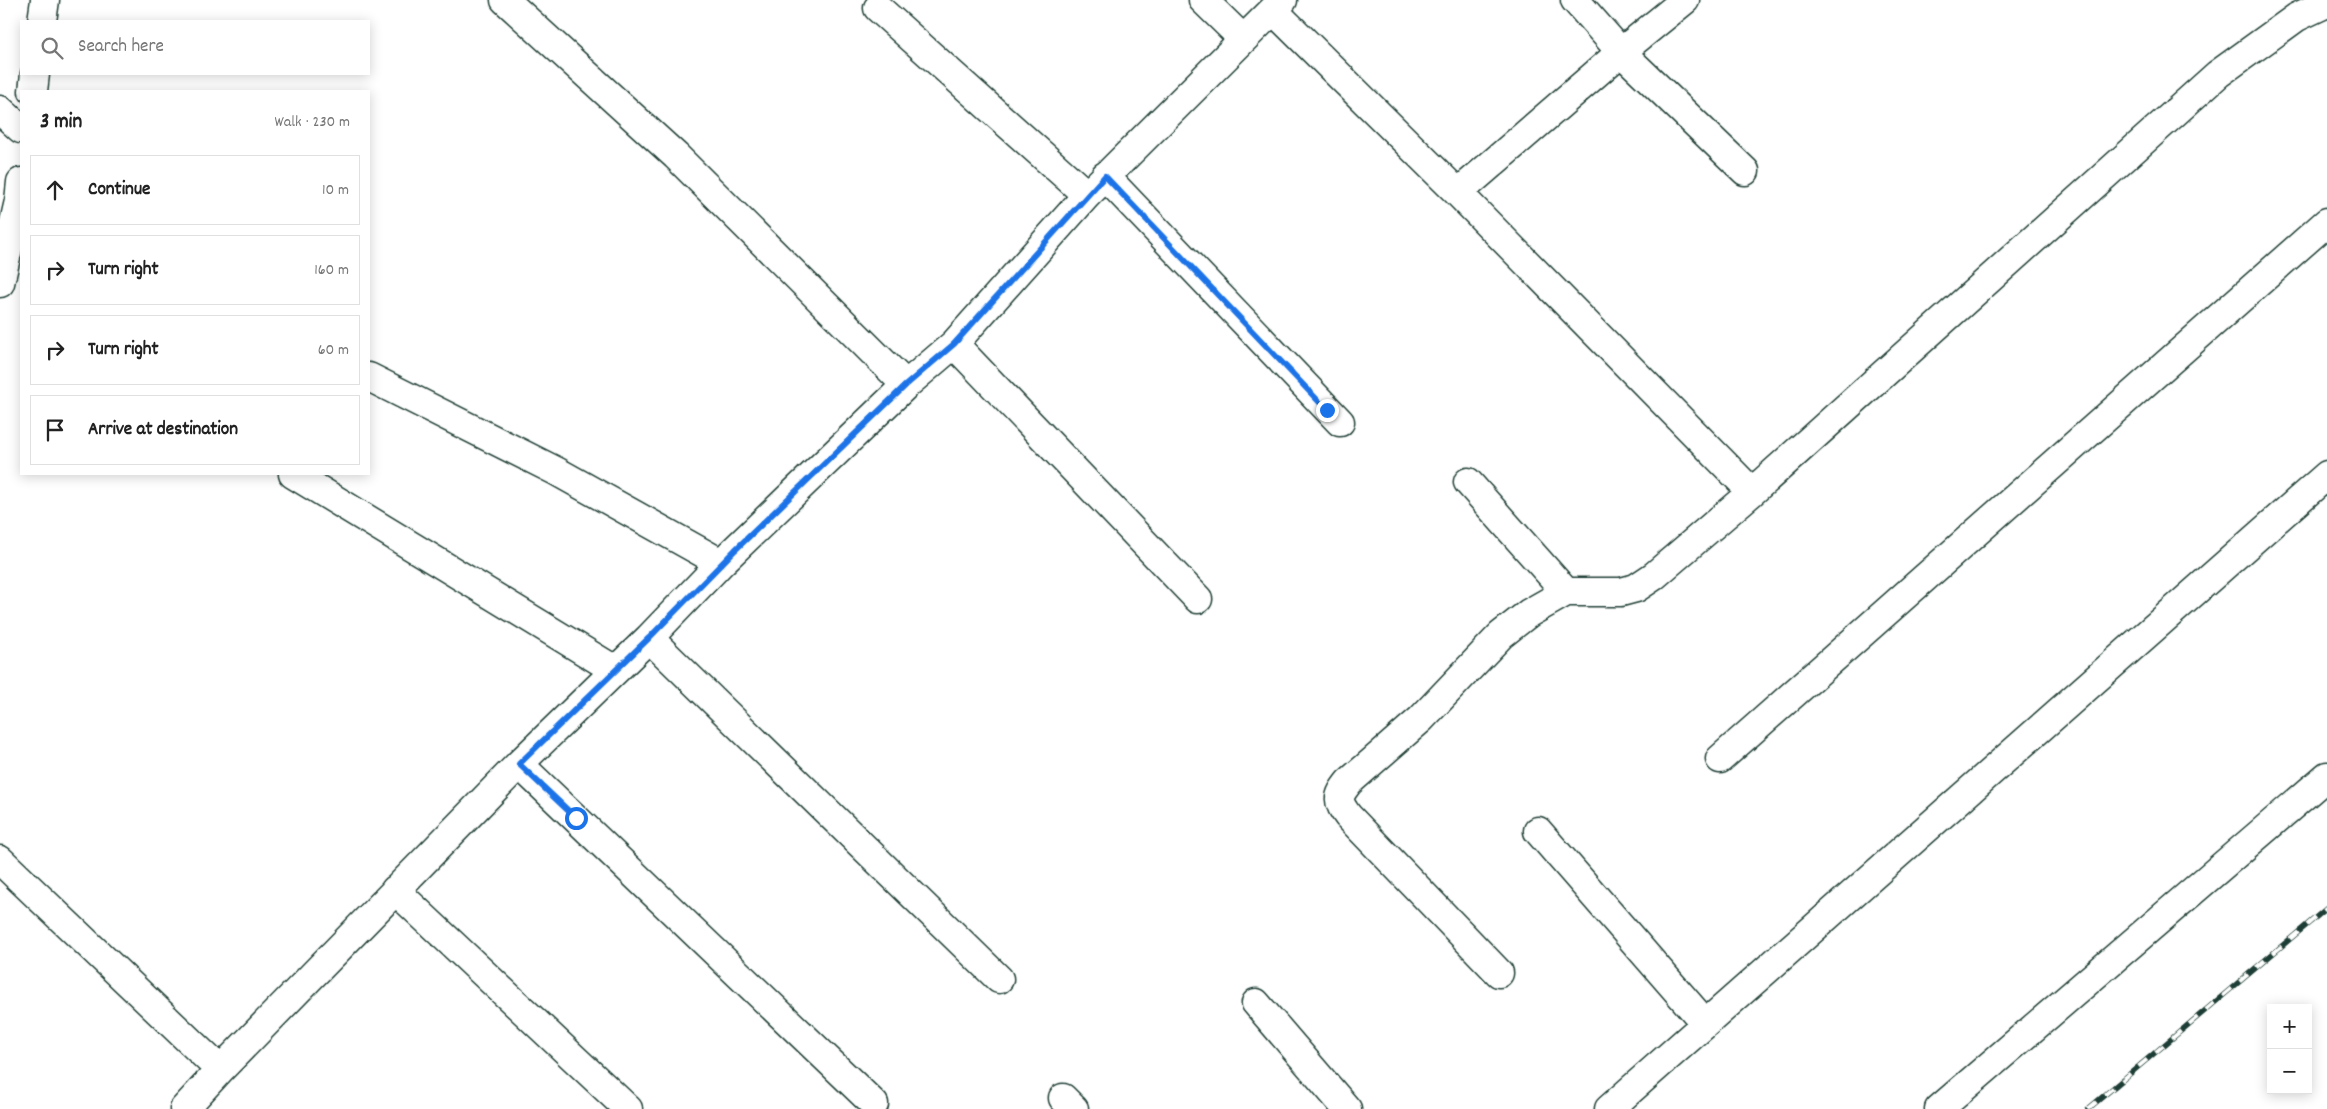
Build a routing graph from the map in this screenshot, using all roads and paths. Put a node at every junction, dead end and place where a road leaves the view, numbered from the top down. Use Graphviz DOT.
graph roads {
  1 [pos="45,0"];
  2 [pos="505,0"];
  3 [pos="1203,0"];
  4 [pos="1575,0"];
  5 [pos="1685,0"];
  6 [pos="2327,2"];
  7 [pos="1278,5"];
  8 [pos="878,8"];
  9 [pos="42,20"];
  10 [pos="1242,38"];
  11 [pos="1621,52"];
  12 [pos="35,75"];
  13 [pos="32,90"];
  14 [pos="0,110"];
  15 [pos="20,128"];
  16 [pos="1745,172"];
  17 [pos="1096,186"];
  18 [pos="1458,193"];
  19 [pos="20,199"];
  20 [pos="2327,222"];
  21 [pos="0,283"];
  22 [pos="954,344"];
  23 [pos="370,378"];
  24 [pos="906,385"];
  25 [pos="1340,422"];
  26 [pos="295,475"];
  27 [pos="2327,475"];
  28 [pos="1468,482"];
  29 [pos="1752,492"];
  30 [pos="721,563"];
  31 [pos="1566,592"];
  32 [pos="1198,599"];
  33 [pos="649,638"];
  34 [pos="615,670"];
  35 [pos="1720,759"];
  36 [pos="519,764"];
  37 [pos="2327,776"];
  38 [pos="1538,831"];
  39 [pos="0,860"];
  40 [pos="395,890"];
  41 [pos="1499,973"];
  42 [pos="999,979"];
  43 [pos="1256,1002"];
  44 [pos="1705,1023"];
  45 [pos="220,1070"];
  46 [pos="874,1104"];
  47 [pos="184,1109"];
  48 [pos="628,1109"];
  49 [pos="1347,1109"];
  50 [pos="1609,1109"];
  51 [pos="1939,1109"];
  1 -- 9 [label="main road"];
  2 -- 24 [label="main road"];
  3 -- 10 [label="main road"];
  4 -- 11 [label="main road"];
  5 -- 11 [label="main road"];
  6 -- 29 [label="main road"];
  7 -- 10 [label="main road"];
  7 -- 18 [label="main road"];
  8 -- 17 [label="main road"];
  10 -- 17 [label="main road"];
  11 -- 16 [label="main road"];
  11 -- 18 [label="main road"];
  12 -- 13 [label="main road"];
  14 -- 15 [label="main road"];
  17 -- 22 [label="main road"];
  17 -- 25 [label="main road"];
  18 -- 29 [label="main road"];
  19 -- 21 [label="main road"];
  20 -- 35 [label="main road"];
  22 -- 24 [label="main road"];
  22 -- 32 [label="main road"];
  23 -- 30 [label="main road"];
  24 -- 30 [label="main road"];
  26 -- 34 [label="main road"];
  27 -- 44 [label="main road"];
  28 -- 31 [label="main road"];
  29 -- 31 [label="main road"];
  30 -- 33 [label="main road"];
  31 -- 41 [label="main road"];
  33 -- 34 [label="main road"];
  33 -- 42 [label="main road"];
  34 -- 36 [label="main road"];
  36 -- 40 [label="main road"];
  36 -- 46 [label="main road"];
  37 -- 51 [label="main road"];
  38 -- 44 [label="main road"];
  39 -- 45 [label="main road"];
  40 -- 45 [label="main road"];
  40 -- 48 [label="main road"];
  43 -- 49 [label="main road"];
  44 -- 50 [label="main road"];
  45 -- 47 [label="main road"];
}
